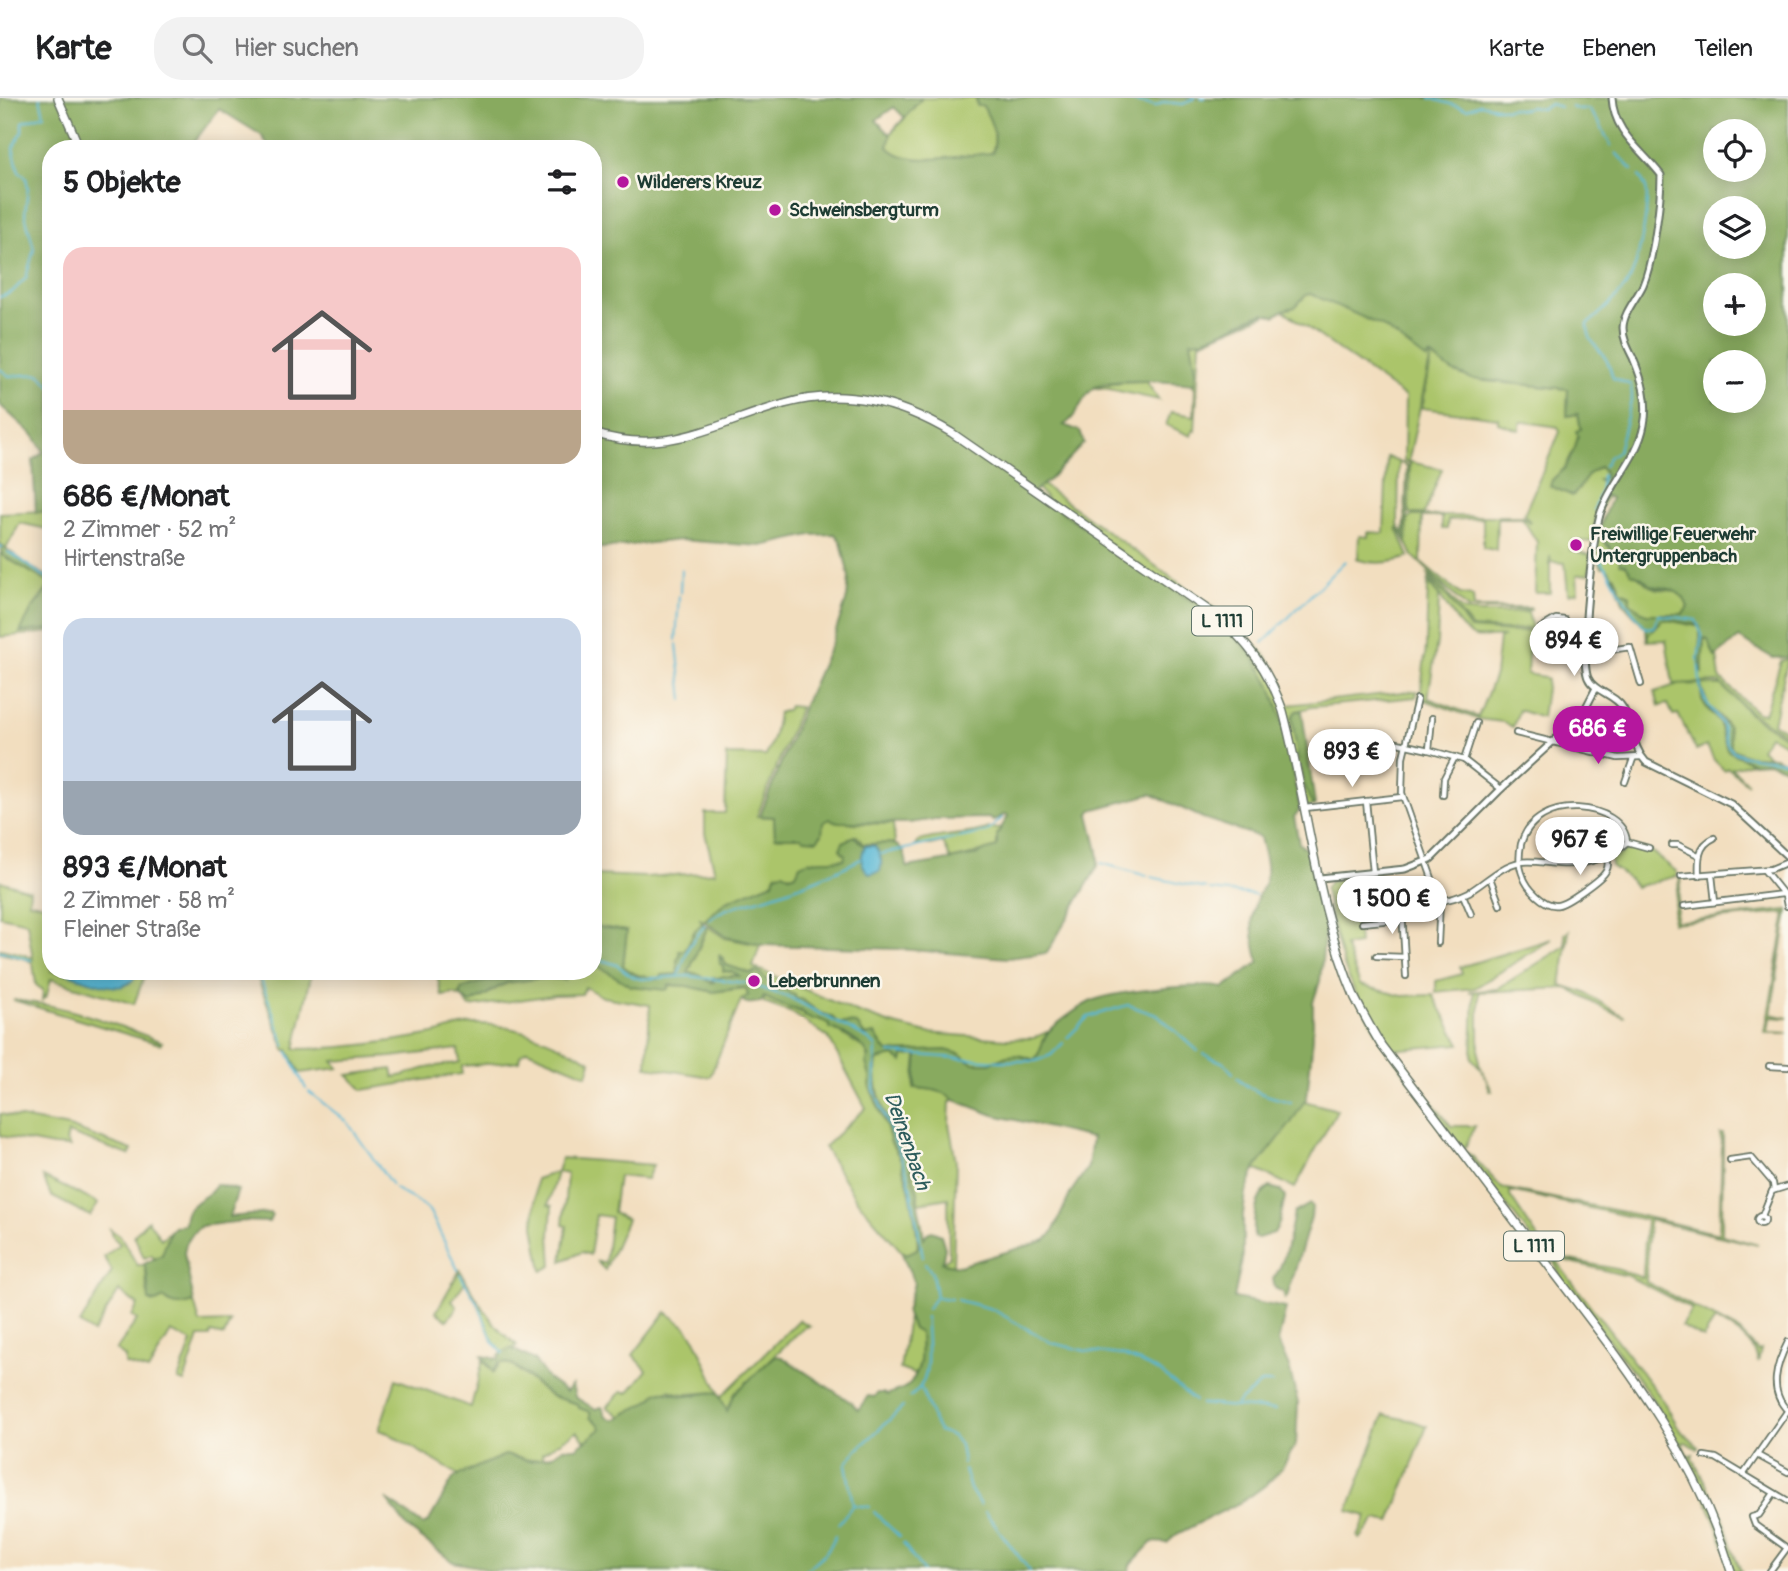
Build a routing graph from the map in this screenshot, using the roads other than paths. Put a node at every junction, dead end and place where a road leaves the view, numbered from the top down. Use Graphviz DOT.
graph roads {
  1 [pos="58,98"];
  2 [pos="1612,98"];
  3 [pos="76,140"];
  4 [pos="602,435"];
  5 [pos="1541,628"];
  6 [pos="1584,654"];
  7 [pos="1641,684"];
  8 [pos="1596,688"];
  9 [pos="1417,699"];
  10 [pos="1432,718"];
  11 [pos="1476,723"];
  12 [pos="1516,733"];
  13 [pos="1554,741"];
  14 [pos="1327,743"];
  15 [pos="1406,744"];
  16 [pos="1429,750"];
  17 [pos="1455,757"];
  18 [pos="1641,757"];
  19 [pos="1633,759"];
  20 [pos="1464,760"];
  21 [pos="1625,782"];
  22 [pos="1501,789"];
  23 [pos="1443,795"];
  24 [pos="1402,797"];
  25 [pos="1366,801"];
  26 [pos="1305,807"];
  27 [pos="1714,838"];
  28 [pos="1628,842"];
  29 [pos="1672,845"];
  30 [pos="1649,848"];
  31 [pos="1698,855"];
  32 [pos="1607,856"];
  33 [pos="1788,860"];
  34 [pos="1426,862"];
  35 [pos="1520,862"];
  36 [pos="1762,870"];
  37 [pos="1373,872"];
  38 [pos="1712,875"];
  39 [pos="1681,876"];
  40 [pos="1699,876"];
  41 [pos="1320,878"];
  42 [pos="1489,878"];
  43 [pos="1783,894"];
  44 [pos="1463,895"];
  45 [pos="1367,898"];
  46 [pos="1440,901"];
  47 [pos="1715,902"];
  48 [pos="1401,905"];
  49 [pos="1500,905"];
  50 [pos="1684,906"];
  51 [pos="1787,906"];
  52 [pos="1471,915"];
  53 [pos="1402,919"];
  54 [pos="1362,923"];
  55 [pos="1438,943"];
  56 [pos="1376,956"];
  57 [pos="1405,957"];
  58 [pos="1406,976"];
  59 [pos="1769,1066"];
  60 [pos="1788,1067"];
  61 [pos="1730,1160"];
  62 [pos="1788,1186"];
  63 [pos="1774,1190"];
  64 [pos="1762,1216"];
  65 [pos="1788,1342"];
  66 [pos="1788,1411"];
  67 [pos="1757,1455"];
  68 [pos="1704,1456"];
  69 [pos="1788,1472"];
  70 [pos="1744,1475"];
  71 [pos="1774,1493"];
  72 [pos="1788,1501"];
  73 [pos="1788,1548"];
  74 [pos="1731,1571"];
  75 [pos="1770,1571"];
  1 -- 3 [label="main road"];
  2 -- 6 [label="street"];
  4 -- 26 [label="main road, L 1111"];
  5 -- 6 [label="street"];
  6 -- 7 [label="street"];
  6 -- 8 [label="street"];
  8 -- 13 [label="street"];
  8 -- 18 [label="street"];
  9 -- 15 [label="street"];
  10 -- 16 [label="street"];
  11 -- 20 [label="street"];
  12 -- 13 [label="street"];
  13 -- 19 [label="street"];
  13 -- 22 [label="street"];
  14 -- 15 [label="street"];
  15 -- 16 [label="street"];
  15 -- 24 [label="street"];
  16 -- 17 [label="street"];
  17 -- 20 [label="street"];
  17 -- 23 [label="street"];
  18 -- 19 [label="street"];
  18 -- 33 [label="street"];
  19 -- 21 [label="street"];
  20 -- 22 [label="street"];
  22 -- 34 [label="street"];
  24 -- 25 [label="street"];
  24 -- 34 [label="street"];
  25 -- 26 [label="street"];
  25 -- 37 [label="street"];
  26 -- 41 [label="main road, L 1111"];
  27 -- 31 [label="street"];
  28 -- 30 [label="street"];
  28 -- 32 [label="street"];
  28 -- 35 [label="street"];
  29 -- 31 [label="street"];
  31 -- 40 [label="street"];
  32 -- 35 [label="street"];
  32 -- 35 [label="street"];
  33 -- 36 [label="street"];
  34 -- 37 [label="street"];
  34 -- 46 [label="street"];
  35 -- 42 [label="street"];
  36 -- 38 [label="street"];
  36 -- 43 [label="street"];
  37 -- 41 [label="street"];
  38 -- 40 [label="street"];
  38 -- 47 [label="street"];
  39 -- 40 [label="street"];
  41 -- 74 [label="main road, L 1111"];
  42 -- 44 [label="street"];
  42 -- 49 [label="street"];
  43 -- 47 [label="street"];
  43 -- 51 [label="street"];
  44 -- 46 [label="street"];
  44 -- 52 [label="street"];
  45 -- 48 [label="street"];
  46 -- 48 [label="street"];
  46 -- 55 [label="street"];
  47 -- 50 [label="street"];
  48 -- 53 [label="street"];
  53 -- 54 [label="street"];
  53 -- 57 [label="street"];
  56 -- 57 [label="street"];
  57 -- 58 [label="street"];
  59 -- 60 [label="street"];
  61 -- 63 [label="street"];
  62 -- 63 [label="street"];
  63 -- 64 [label="street"];
  65 -- 66 [label="street"];
  66 -- 67 [label="street"];
  67 -- 69 [label="street"];
  67 -- 70 [label="street"];
  68 -- 70 [label="street"];
  70 -- 71 [label="street"];
  71 -- 72 [label="street"];
  71 -- 73 [label="street"];
  73 -- 75 [label="street"];
}
